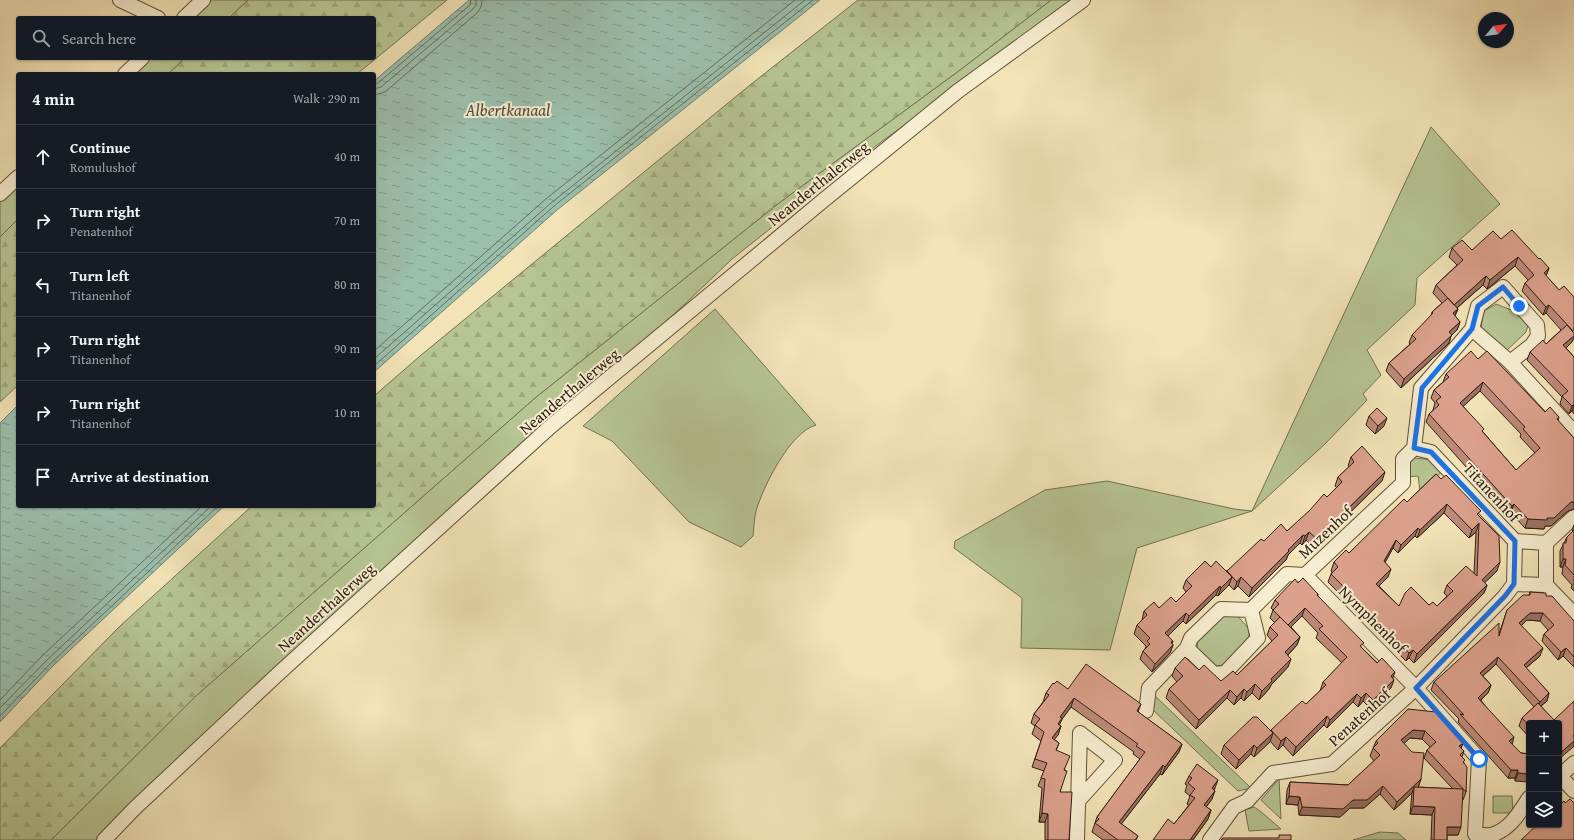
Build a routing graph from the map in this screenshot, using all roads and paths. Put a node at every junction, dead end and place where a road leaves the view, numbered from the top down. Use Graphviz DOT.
graph roads {
  1 [pos="120,0"];
  2 [pos="203,0"];
  3 [pos="1083,0"];
  4 [pos="154,16"];
  5 [pos="186,16"];
  6 [pos="140,60"];
  7 [pos="127,72"];
  8 [pos="16,179"];
  9 [pos="0,194"];
  10 [pos="1472,329"];
  11 [pos="1510,362"];
  12 [pos="1574,432"];
  13 [pos="1414,448"];
  14 [pos="1574,517"];
  15 [pos="1515,541"];
  16 [pos="1546,543"];
  17 [pos="1305,575"];
  18 [pos="1514,584"];
  19 [pos="1546,585"];
  20 [pos="1251,610"];
  21 [pos="1574,614"];
  22 [pos="1187,648"];
  23 [pos="1416,688"];
  24 [pos="1146,711"];
  25 [pos="1574,763"];
  26 [pos="1562,774"];
  27 [pos="1562,778"];
  28 [pos="1574,792"];
  29 [pos="1079,800"];
  30 [pos="1526,803"];
  31 [pos="104,840"];
  32 [pos="1078,840"];
  33 [pos="1210,840"];
  1 -- 4 [label="street"];
  2 -- 5 [label="street"];
  3 -- 31 [label="street, Neanderthalerweg"];
  6 -- 7 [label="street"];
  8 -- 9 [label="street"];
  10 -- 11 [label="street"];
  10 -- 11 [label="street"];
  10 -- 13 [label="street"];
  11 -- 12 [label="street"];
  13 -- 15 [label="street, Titanenhof"];
  13 -- 17 [label="street, Muzenhof"];
  14 -- 16 [label="street"];
  15 -- 16 [label="street"];
  15 -- 18 [label="street, Titanenhof"];
  16 -- 19 [label="street"];
  17 -- 20 [label="street, Muzenhof"];
  17 -- 23 [label="street, Nymphenhof"];
  18 -- 19 [label="street"];
  18 -- 23 [label="street, Penatenhof"];
  19 -- 21 [label="street"];
  20 -- 22 [label="street"];
  20 -- 22 [label="street"];
  22 -- 24 [label="street"];
  23 -- 30 [label="street, Nymphenhof"];
  23 -- 33 [label="street, Penatenhof"];
  25 -- 26 [label="street"];
  27 -- 28 [label="street"];
  29 -- 32 [label="street"];
}
